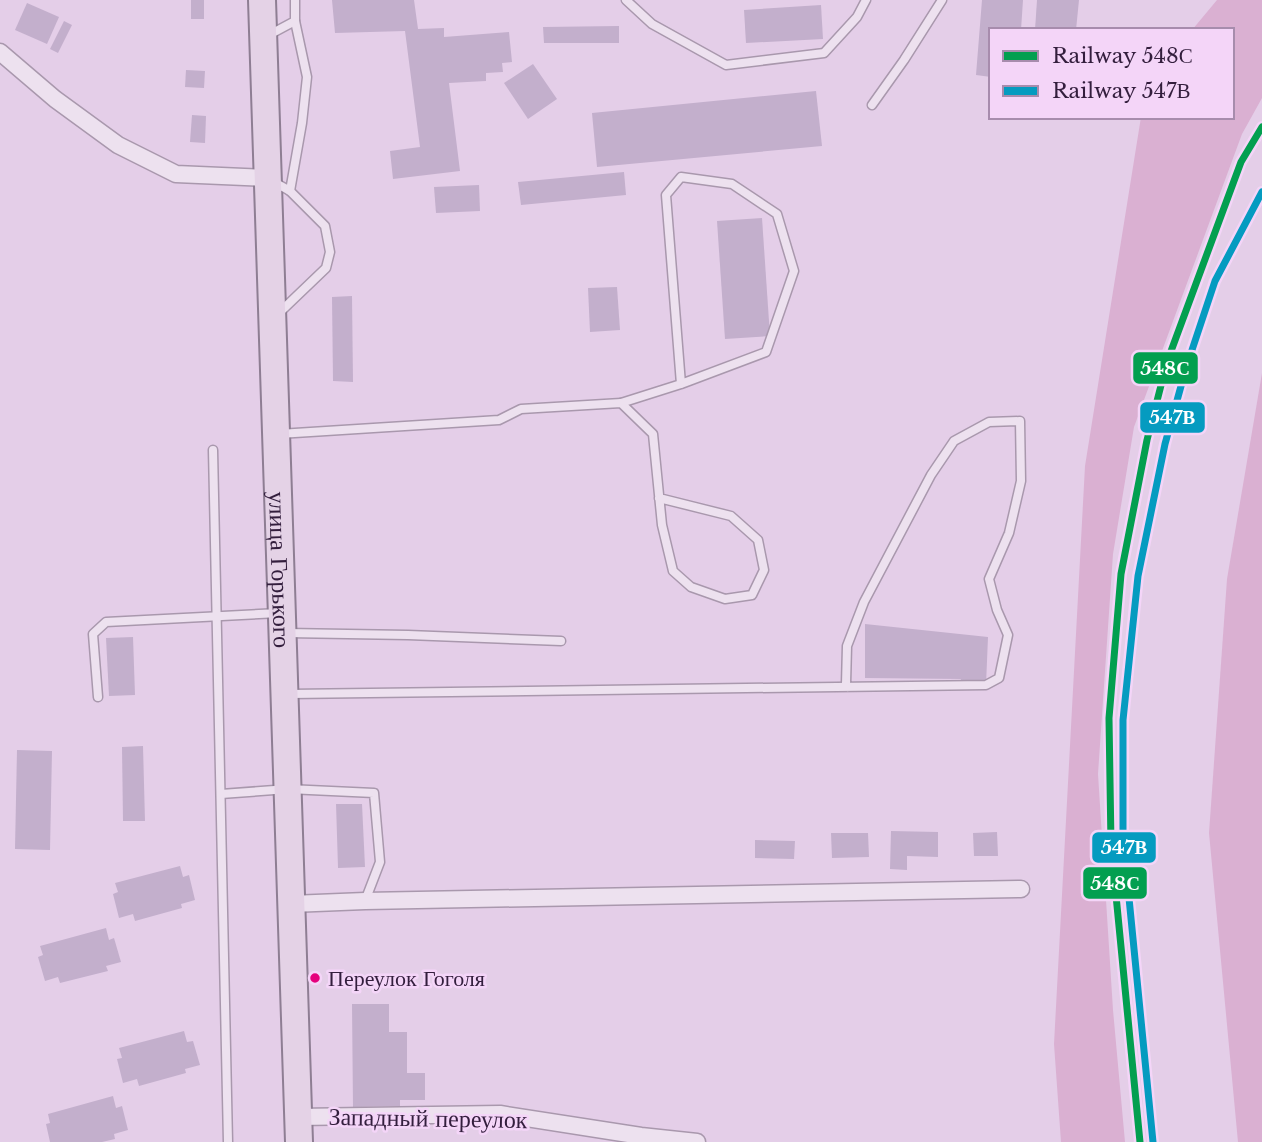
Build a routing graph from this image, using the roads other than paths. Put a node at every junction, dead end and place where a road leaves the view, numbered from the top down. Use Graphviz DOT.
graph roads {
  1 [pos="262,0"];
  2 [pos="295,0"];
  3 [pos="626,0"];
  4 [pos="866,0"];
  5 [pos="942,0"];
  6 [pos="295,21"];
  7 [pos="263,38"];
  8 [pos="0,52"];
  9 [pos="872,105"];
  10 [pos="267,178"];
  11 [pos="290,191"];
  12 [pos="272,320"];
  13 [pos="681,384"];
  14 [pos="621,403"];
  15 [pos="276,434"];
  16 [pos="214,450"];
  17 [pos="659,498"];
  18 [pos="217,616"];
  19 [pos="283,623"];
  20 [pos="561,641"];
  21 [pos="848,687"];
  22 [pos="285,694"];
  23 [pos="98,696"];
  24 [pos="288,789"];
  25 [pos="221,794"];
  26 [pos="1021,889"];
  27 [pos="365,901"];
  28 [pos="291,904"];
  29 [pos="299,1129"];
  30 [pos="642,1139"];
  31 [pos="228,1142"];
  32 [pos="697,1142"];
  1 -- 7 [label="main road, улица Горького"];
  2 -- 6 [label="lane"];
  3 -- 4 [label="lane"];
  5 -- 9 [label="lane"];
  6 -- 7 [label="lane"];
  6 -- 11 [label="lane"];
  7 -- 10 [label="main road, улица Горького"];
  8 -- 10 [label="street"];
  10 -- 11 [label="lane"];
  10 -- 12 [label="main road, улица Горького"];
  11 -- 12 [label="lane"];
  12 -- 15 [label="main road, улица Горького"];
  13 -- 13 [label="lane"];
  13 -- 14 [label="lane"];
  14 -- 15 [label="lane"];
  14 -- 17 [label="lane"];
  15 -- 19 [label="main road, улица Горького"];
  16 -- 18 [label="lane"];
  17 -- 17 [label="lane"];
  18 -- 19 [label="lane"];
  18 -- 23 [label="lane"];
  18 -- 25 [label="lane"];
  19 -- 20 [label="lane"];
  19 -- 22 [label="main road, улица Горького"];
  21 -- 21 [label="lane"];
  21 -- 22 [label="lane"];
  22 -- 24 [label="main road, улица Горького"];
  24 -- 25 [label="lane"];
  24 -- 27 [label="lane"];
  24 -- 28 [label="main road, улица Горького"];
  25 -- 31 [label="lane"];
  26 -- 27 [label="street"];
  27 -- 28 [label="street"];
  28 -- 29 [label="main road, улица Горького"];
  29 -- 30 [label="street, Западный переулок"];
  30 -- 32 [label="street, Западный переулок"];
}
